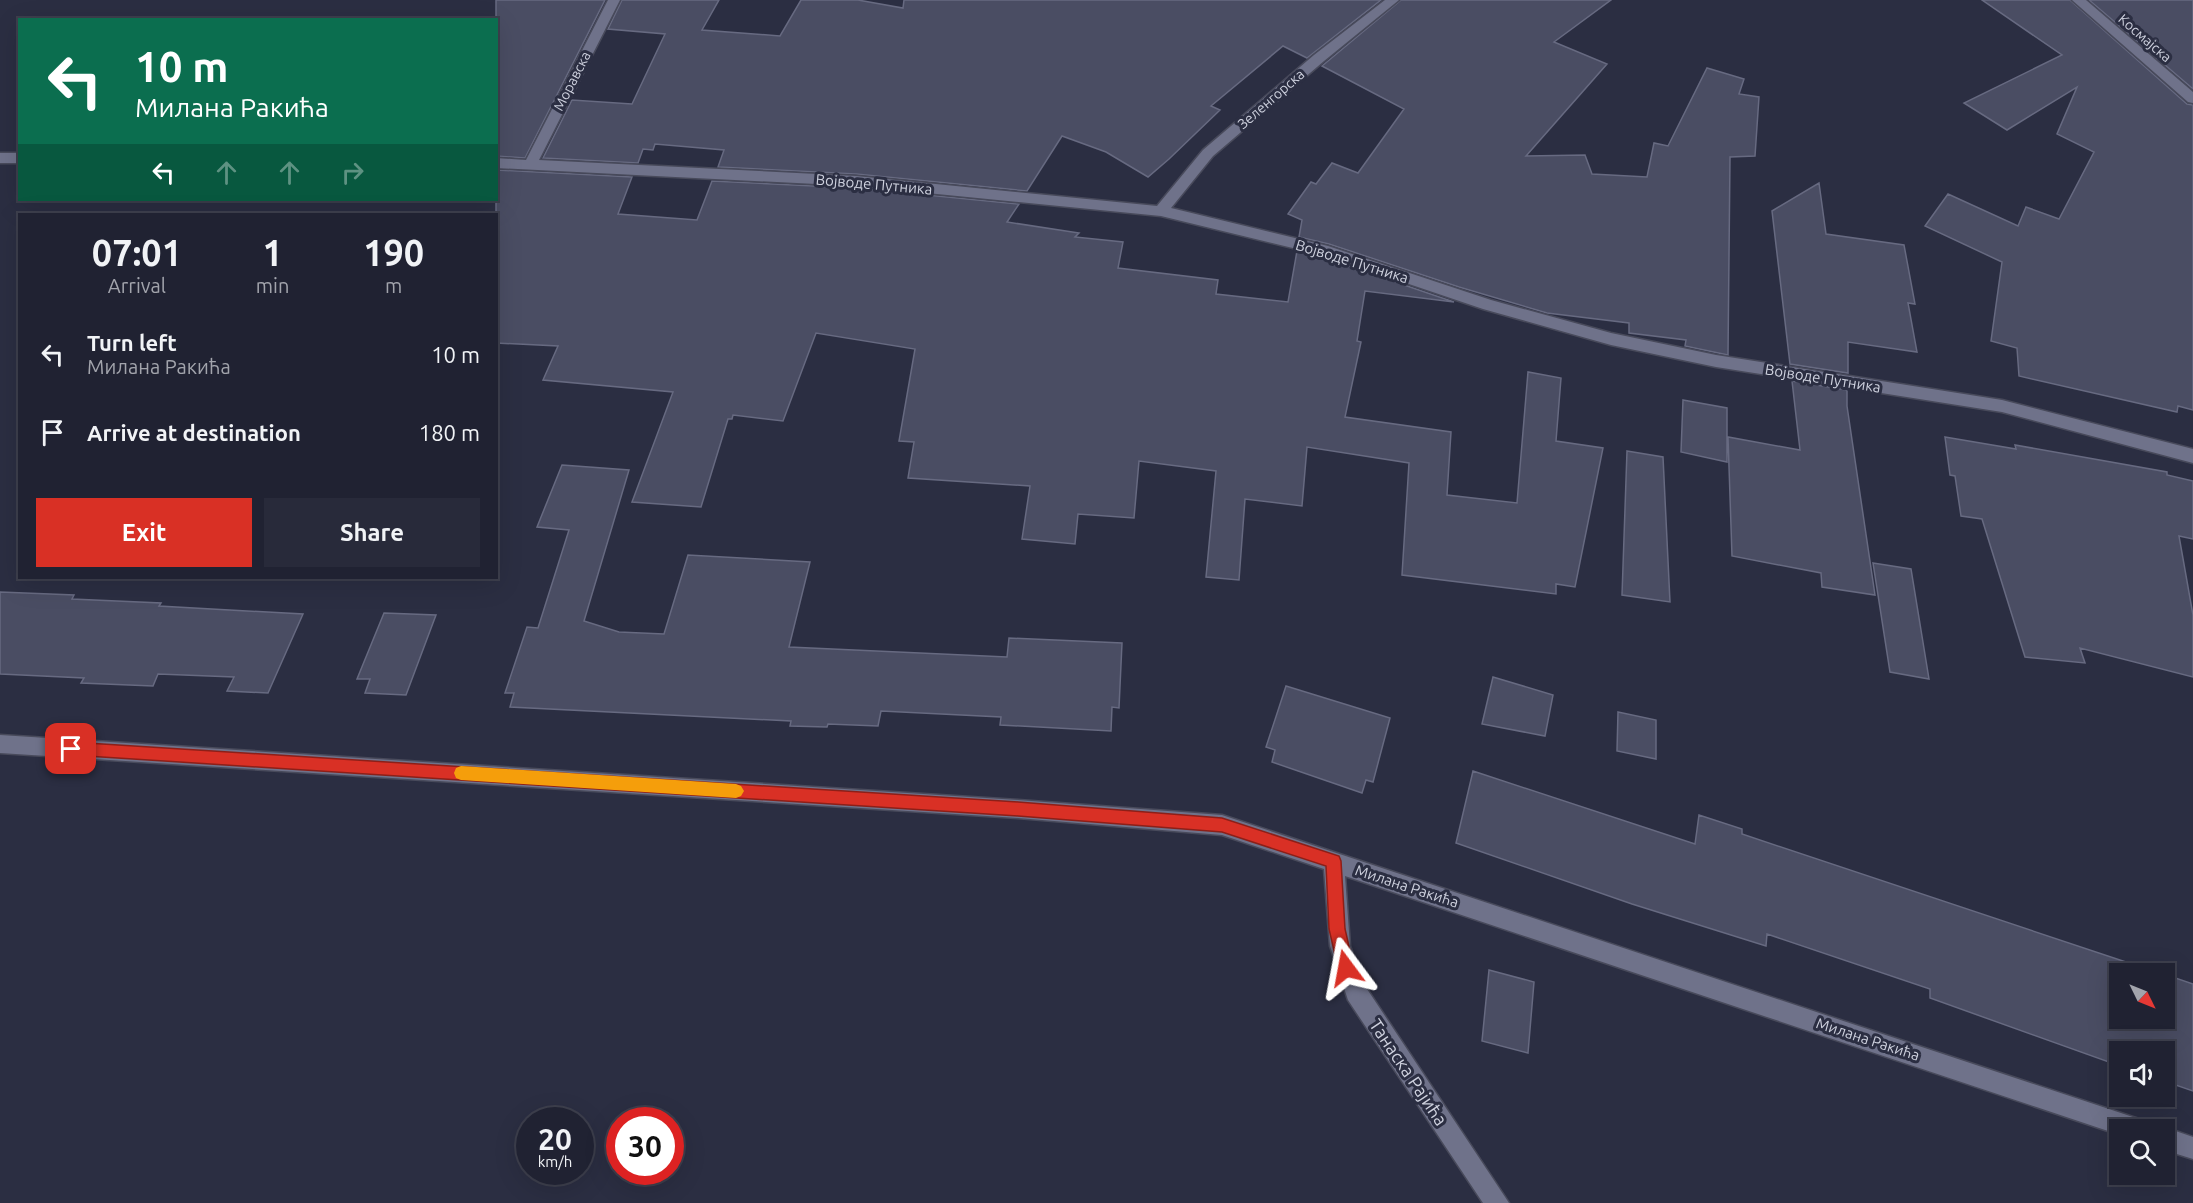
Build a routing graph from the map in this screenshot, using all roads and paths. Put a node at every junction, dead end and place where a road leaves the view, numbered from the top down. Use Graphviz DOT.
graph roads {
  1 [pos="614,0"];
  2 [pos="1393,0"];
  3 [pos="2078,0"];
  4 [pos="2193,99"];
  5 [pos="0,158"];
  6 [pos="18,158"];
  7 [pos="498,163"];
  8 [pos="531,163"];
  9 [pos="1161,211"];
  10 [pos="2193,456"];
  11 [pos="0,744"];
  12 [pos="1334,861"];
  13 [pos="2109,1120"];
  14 [pos="2175,1142"];
  15 [pos="2193,1148"];
  16 [pos="1497,1203"];
  1 -- 8 [label="street, Моравска"];
  2 -- 9 [label="street, Зеленгорска"];
  3 -- 4 [label="street, Космајска"];
  5 -- 6 [label="street"];
  7 -- 8 [label="street, Војводе Путника"];
  8 -- 9 [label="street, Војводе Путника"];
  9 -- 10 [label="street, Војводе Путника"];
  11 -- 12 [label="street, Милана Ракића"];
  12 -- 13 [label="street, Милана Ракића"];
  12 -- 16 [label="street, Танаска Рајића"];
  14 -- 15 [label="street"];
}
